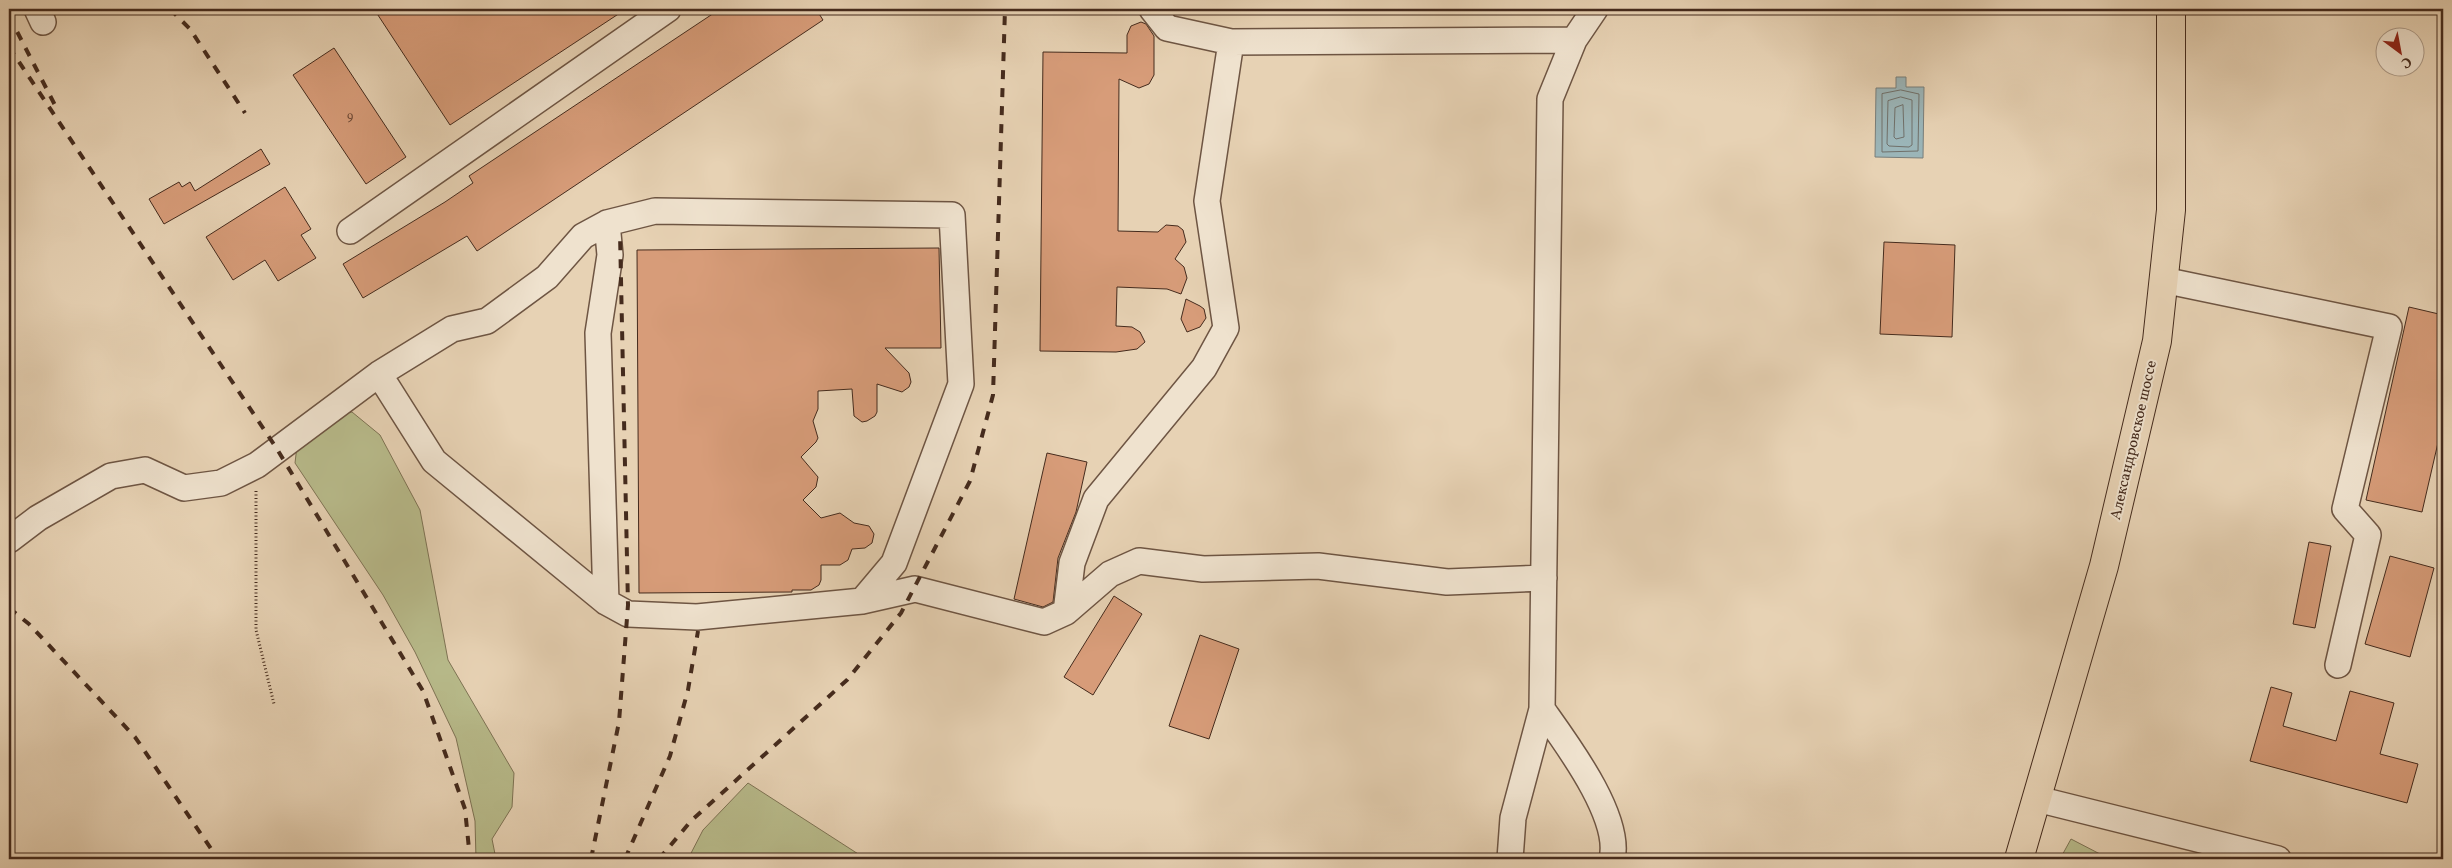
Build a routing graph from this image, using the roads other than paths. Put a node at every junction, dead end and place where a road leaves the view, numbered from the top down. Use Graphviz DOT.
graph roads {
  1 [pos="668,9"];
  2 [pos="1152,9"];
  3 [pos="1595,9"];
  4 [pos="2171,9"];
  5 [pos="1574,40"];
  6 [pos="1231,42"];
  7 [pos="607,223"];
  8 [pos="350,231"];
  9 [pos="2163,280"];
  10 [pos="379,374"];
  11 [pos="9,540"];
  12 [pos="1544,578"];
  13 [pos="862,601"];
  14 [pos="606,602"];
  15 [pos="1066,612"];
  16 [pos="2338,665"];
  17 [pos="1542,709"];
  18 [pos="2037,799"];
  19 [pos="1510,859"];
  20 [pos="1612,859"];
  21 [pos="2019,859"];
  22 [pos="2278,859"];
  1 -- 8 [label="lane"];
  2 -- 6 [label="lane"];
  3 -- 5 [label="lane"];
  4 -- 9 [label="main road, Александровское шоссе"];
  5 -- 6 [label="lane"];
  5 -- 12 [label="lane"];
  6 -- 15 [label="lane"];
  7 -- 10 [label="lane"];
  7 -- 13 [label="lane"];
  7 -- 14 [label="lane"];
  9 -- 16 [label="lane"];
  9 -- 18 [label="main road, Александровское шоссе"];
  10 -- 11 [label="lane"];
  10 -- 14 [label="lane"];
  12 -- 15 [label="lane"];
  12 -- 17 [label="lane"];
  13 -- 14 [label="lane"];
  13 -- 15 [label="lane"];
  17 -- 19 [label="lane"];
  17 -- 20 [label="lane"];
  18 -- 21 [label="main road, Александровское шоссе"];
  18 -- 22 [label="lane"];
}
